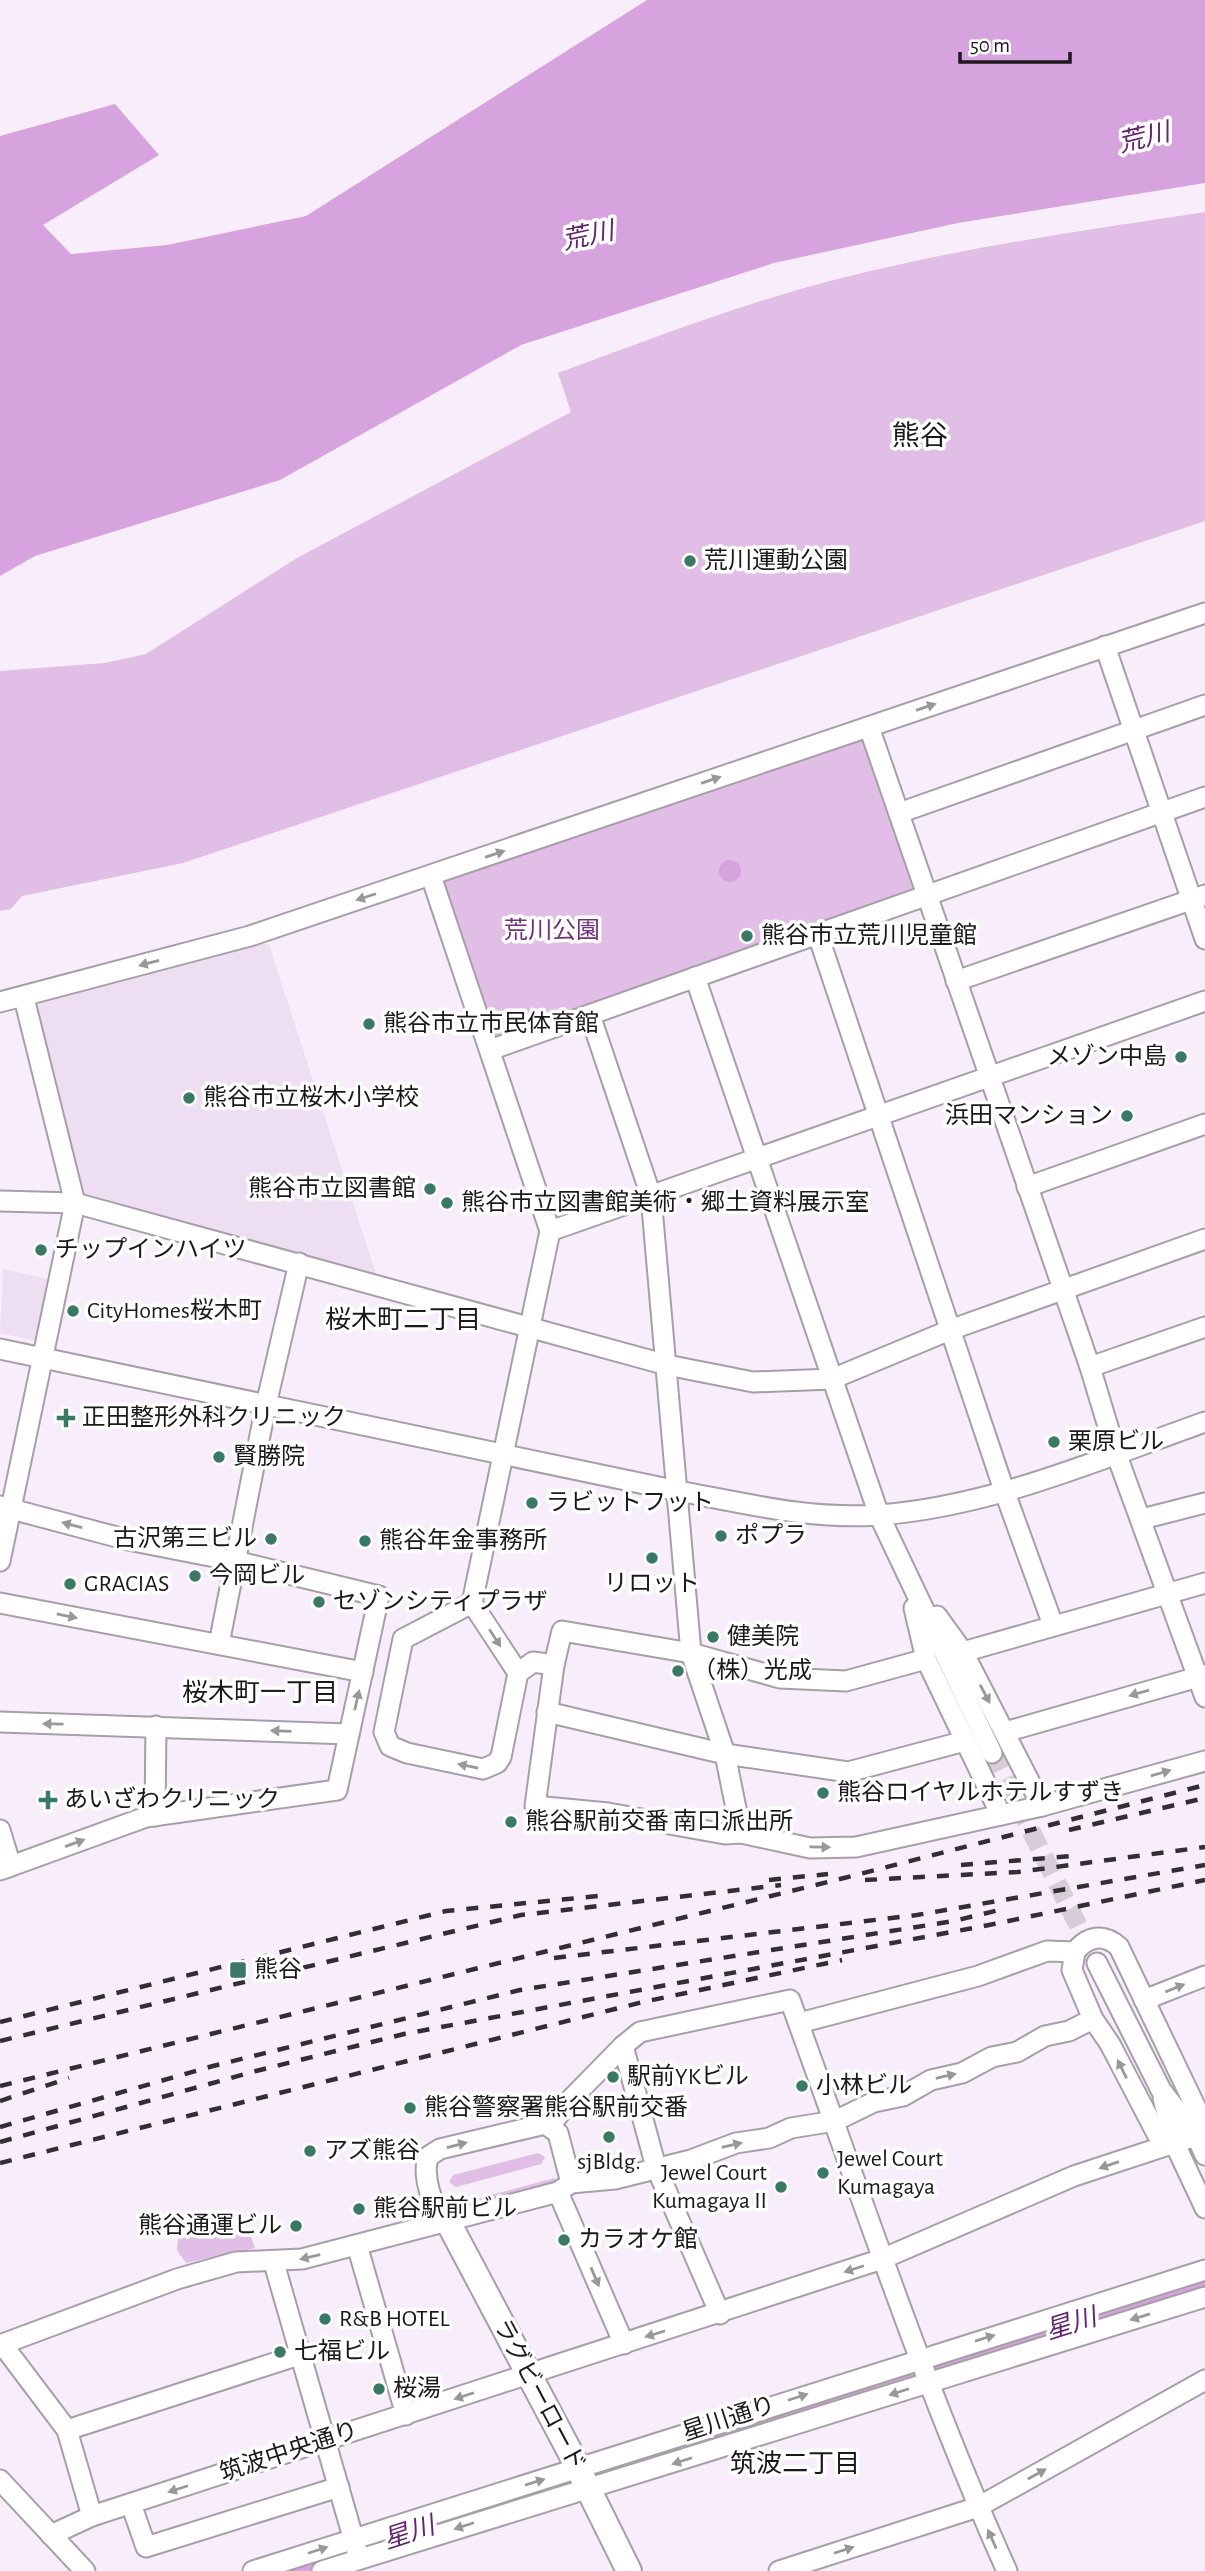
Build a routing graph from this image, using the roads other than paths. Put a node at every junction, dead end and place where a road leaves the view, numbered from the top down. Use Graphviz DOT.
graph roads {
  1 [pos="1205,613"];
  2 [pos="1105,646"];
  3 [pos="1205,705"];
  4 [pos="869,727"];
  5 [pos="1135,730"];
  6 [pos="1205,797"];
  7 [pos="899,813"];
  8 [pos="1162,813"];
  9 [pos="431,876"];
  10 [pos="926,895"];
  11 [pos="1198,897"];
  12 [pos="818,935"];
  13 [pos="1205,939"];
  14 [pos="695,977"];
  15 [pos="956,981"];
  16 [pos="24,998"];
  17 [pos="1205,1001"];
  18 [pos="0,1002"];
  19 [pos="590,1015"];
  20 [pos="490,1051"];
  21 [pos="989,1077"];
  22 [pos="878,1117"];
  23 [pos="1205,1124"];
  24 [pos="757,1160"];
  25 [pos="1027,1187"];
  26 [pos="651,1196"];
  27 [pos="0,1201"];
  28 [pos="75,1203"];
  29 [pos="550,1231"];
  30 [pos="1205,1239"];
  31 [pos="299,1263"];
  32 [pos="1062,1289"];
  33 [pos="1205,1327"];
  34 [pos="531,1329"];
  35 [pos="950,1329"];
  36 [pos="0,1349"];
  37 [pos="43,1358"];
  38 [pos="667,1365"];
  39 [pos="1090,1367"];
  40 [pos="832,1379"];
  41 [pos="267,1405"];
  42 [pos="1205,1422"];
  43 [pos="1116,1453"];
  44 [pos="504,1455"];
  45 [pos="1004,1490"];
  46 [pos="678,1491"];
  47 [pos="1205,1503"];
  48 [pos="5,1507"];
  49 [pos="879,1515"];
  50 [pos="1142,1520"];
  51 [pos="0,1560"];
  52 [pos="236,1561"];
  53 [pos="907,1576"];
  54 [pos="1205,1583"];
  55 [pos="1168,1593"];
  56 [pos="472,1603"];
  57 [pos="0,1604"];
  58 [pos="1053,1625"];
  59 [pos="372,1632"];
  60 [pos="403,1639"];
  61 [pos="219,1644"];
  62 [pos="963,1652"];
  63 [pos="691,1653"];
  64 [pos="926,1659"];
  65 [pos="554,1665"];
  66 [pos="363,1672"];
  67 [pos="518,1673"];
  68 [pos="1201,1676"];
  69 [pos="1205,1697"];
  70 [pos="547,1712"];
  71 [pos="0,1723"];
  72 [pos="156,1726"];
  73 [pos="1005,1732"];
  74 [pos="349,1734"];
  75 [pos="965,1741"];
  76 [pos="992,1753"];
  77 [pos="725,1754"];
  78 [pos="1205,1761"];
  79 [pos="1042,1806"];
  80 [pos="1001,1815"];
  81 [pos="155,1816"];
  82 [pos="0,1830"];
  83 [pos="741,1833"];
  84 [pos="6,1868"];
  85 [pos="1075,1952"];
  86 [pos="1097,1963"];
  87 [pos="1205,1976"];
  88 [pos="1144,2000"];
  89 [pos="1093,2019"];
  90 [pos="799,2023"];
  91 [pos="623,2046"];
  92 [pos="1161,2090"];
  93 [pos="835,2121"];
  94 [pos="550,2126"];
  95 [pos="1200,2134"];
  96 [pos="1174,2143"];
  97 [pos="1205,2155"];
  98 [pos="656,2167"];
  99 [pos="565,2187"];
  100 [pos="1205,2208"];
  101 [pos="447,2220"];
  102 [pos="357,2245"];
  103 [pos="882,2259"];
  104 [pos="274,2263"];
  105 [pos="1205,2270"];
  106 [pos="1205,2297"];
  107 [pos="720,2314"];
  108 [pos="1,2344"];
  109 [pos="624,2344"];
  110 [pos="302,2354"];
  111 [pos="920,2358"];
  112 [pos="529,2374"];
  113 [pos="1205,2380"];
  114 [pos="929,2382"];
  115 [pos="406,2415"];
  116 [pos="67,2430"];
  117 [pos="326,2441"];
  118 [pos="583,2478"];
  119 [pos="0,2480"];
  120 [pos="339,2487"];
  121 [pos="131,2504"];
  122 [pos="978,2507"];
  123 [pos="92,2516"];
  124 [pos="51,2535"];
  125 [pos="353,2539"];
  126 [pos="362,2565"];
  127 [pos="85,2571"];
  128 [pos="253,2571"];
  129 [pos="322,2571"];
  130 [pos="629,2571"];
  131 [pos="779,2571"];
  132 [pos="1007,2571"];
  1 -- 2 [label="street"];
  4 -- 2 [label="street, one-way"];
  2 -- 5 [label="street"];
  3 -- 5 [label="street"];
  4 -- 7 [label="street"];
  9 -- 4 [label="street, one-way"];
  5 -- 7 [label="street"];
  5 -- 8 [label="street"];
  6 -- 8 [label="street"];
  7 -- 10 [label="street"];
  8 -- 10 [label="street"];
  8 -- 11 [label="street"];
  9 -- 16 [label="street, one-way"];
  9 -- 20 [label="street"];
  10 -- 12 [label="street"];
  10 -- 15 [label="street"];
  11 -- 13 [label="street"];
  11 -- 15 [label="street"];
  12 -- 14 [label="street"];
  12 -- 22 [label="street"];
  14 -- 19 [label="street"];
  14 -- 24 [label="street"];
  15 -- 21 [label="street"];
  16 -- 18 [label="street"];
  16 -- 28 [label="street"];
  17 -- 21 [label="street"];
  19 -- 20 [label="street"];
  19 -- 26 [label="street"];
  20 -- 29 [label="street"];
  21 -- 22 [label="street"];
  21 -- 25 [label="street"];
  22 -- 24 [label="street"];
  22 -- 35 [label="street"];
  23 -- 25 [label="street"];
  24 -- 26 [label="street"];
  24 -- 40 [label="street"];
  25 -- 32 [label="street"];
  26 -- 29 [label="street"];
  26 -- 38 [label="street"];
  27 -- 28 [label="street"];
  28 -- 31 [label="street"];
  28 -- 37 [label="street"];
  29 -- 34 [label="street"];
  30 -- 32 [label="street"];
  31 -- 34 [label="street"];
  31 -- 41 [label="street"];
  32 -- 35 [label="street"];
  32 -- 39 [label="street"];
  33 -- 39 [label="street"];
  34 -- 38 [label="street"];
  34 -- 44 [label="street"];
  35 -- 40 [label="street"];
  35 -- 45 [label="street"];
  36 -- 37 [label="street"];
  37 -- 41 [label="street"];
  37 -- 48 [label="street"];
  38 -- 40 [label="street"];
  38 -- 46 [label="street"];
  39 -- 43 [label="street"];
  40 -- 49 [label="street"];
  41 -- 44 [label="street"];
  41 -- 52 [label="street"];
  42 -- 43 [label="street"];
  43 -- 45 [label="street"];
  43 -- 50 [label="street"];
  44 -- 46 [label="street"];
  44 -- 56 [label="street"];
  45 -- 49 [label="street"];
  45 -- 58 [label="street"];
  46 -- 49 [label="street"];
  46 -- 63 [label="street"];
  47 -- 50 [label="street"];
  48 -- 51 [label="street"];
  52 -- 48 [label="street, one-way"];
  49 -- 53 [label="street"];
  50 -- 55 [label="street"];
  52 -- 59 [label="street"];
  52 -- 61 [label="street"];
  53 -- 62 [label="street"];
  53 -- 64 [label="street"];
  53 -- 76 [label="street"];
  54 -- 55 [label="street"];
  55 -- 58 [label="street"];
  55 -- 68 [label="street"];
  56 -- 60 [label="street"];
  56 -- 67 [label="street, one-way"];
  57 -- 61 [label="street, one-way"];
  58 -- 62 [label="street"];
  59 -- 60 [label="street"];
  59 -- 66 [label="street"];
  67 -- 60 [label="street, one-way"];
  61 -- 66 [label="street"];
  62 -- 73 [label="street, one-way"];
  63 -- 64 [label="street"];
  63 -- 65 [label="street"];
  63 -- 77 [label="street"];
  64 -- 75 [label="street"];
  65 -- 67 [label="street"];
  65 -- 70 [label="street"];
  74 -- 66 [label="street, one-way"];
  68 -- 69 [label="street"];
  68 -- 73 [label="street, one-way"];
  70 -- 77 [label="street"];
  70 -- 83 [label="street"];
  72 -- 71 [label="street, one-way"];
  74 -- 72 [label="street, one-way"];
  72 -- 81 [label="street"];
  73 -- 79 [label="street"];
  74 -- 81 [label="street"];
  75 -- 77 [label="street"];
  75 -- 80 [label="street"];
  77 -- 83 [label="street"];
  79 -- 78 [label="street, one-way"];
  79 -- 80 [label="street"];
  83 -- 80 [label="street, one-way"];
  84 -- 81 [label="street, one-way"];
  82 -- 84 [label="street"];
  85 -- 88 [label="street"];
  85 -- 89 [label="street"];
  85 -- 90 [label="street"];
  86 -- 92 [label="street"];
  88 -- 87 [label="street, one-way"];
  88 -- 95 [label="street"];
  93 -- 89 [label="street, one-way"];
  96 -- 89 [label="street, one-way"];
  90 -- 91 [label="street"];
  90 -- 93 [label="street"];
  91 -- 94 [label="street"];
  91 -- 98 [label="street"];
  92 -- 95 [label="street"];
  92 -- 96 [label="street"];
  98 -- 93 [label="street, one-way"];
  93 -- 103 [label="street"];
  94 -- 99 [label="street"];
  101 -- 94 [label="street, one-way"];
  95 -- 96 [label="street, 筑波中央通り"];
  95 -- 97 [label="street"];
  96 -- 100 [label="street"];
  96 -- 103 [label="street, 筑波中央通り, one-way"];
  98 -- 99 [label="street"];
  98 -- 107 [label="street"];
  99 -- 101 [label="street"];
  99 -- 109 [label="street, one-way"];
  101 -- 102 [label="street"];
  101 -- 112 [label="main road, ラグビーロード"];
  102 -- 104 [label="street, one-way"];
  102 -- 115 [label="street"];
  103 -- 107 [label="street, 筑波中央通り, one-way"];
  103 -- 111 [label="street"];
  104 -- 108 [label="street"];
  104 -- 110 [label="street"];
  111 -- 105 [label="street, 星川通り, one-way"];
  106 -- 114 [label="street, 星川通り, one-way"];
  107 -- 109 [label="street, 筑波中央通り, one-way"];
  108 -- 116 [label="street"];
  109 -- 112 [label="street, 筑波中央通り"];
  110 -- 116 [label="street"];
  110 -- 117 [label="street"];
  111 -- 114 [label="street"];
  118 -- 111 [label="street, 星川通り, one-way"];
  112 -- 115 [label="street, 筑波中央通り, one-way"];
  112 -- 118 [label="main road, ラグビーロード"];
  122 -- 113 [label="street, one-way"];
  114 -- 118 [label="street, 星川通り, one-way"];
  114 -- 122 [label="street"];
  115 -- 117 [label="street, 筑波中央通り"];
  116 -- 123 [label="street"];
  117 -- 120 [label="street"];
  117 -- 121 [label="street, 筑波中央通り, one-way"];
  125 -- 118 [label="street, 星川通り, one-way"];
  118 -- 126 [label="street, 星川通り, one-way"];
  118 -- 130 [label="main road, ラグビーロード"];
  119 -- 124 [label="street"];
  120 -- 121 [label="street"];
  120 -- 125 [label="street"];
  121 -- 123 [label="street, 筑波中央通り"];
  131 -- 122 [label="street, one-way"];
  132 -- 122 [label="street, one-way"];
  123 -- 124 [label="street, 筑波中央通り"];
  124 -- 127 [label="street"];
  125 -- 126 [label="street"];
  128 -- 125 [label="street, 星川通り, one-way"];
  126 -- 129 [label="street, 星川通り"];
}
